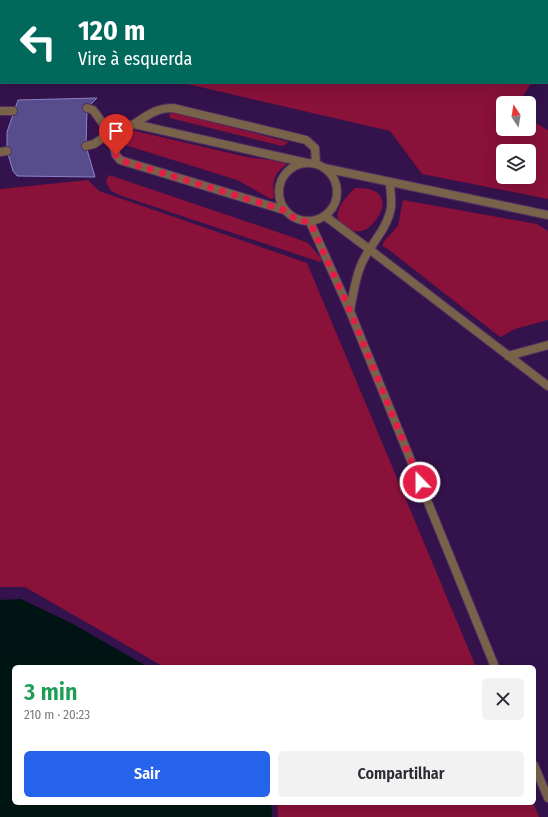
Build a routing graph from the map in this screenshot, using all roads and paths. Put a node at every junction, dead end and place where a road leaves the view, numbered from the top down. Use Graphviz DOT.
graph roads {
  1 [pos="87,108"];
  2 [pos="0,111"];
  3 [pos="13,112"];
  4 [pos="134,124"];
  5 [pos="110,133"];
  6 [pos="86,146"];
  7 [pos="308,163"];
  8 [pos="320,166"];
  9 [pos="390,182"];
  10 [pos="284,210"];
  11 [pos="548,215"];
  12 [pos="325,216"];
  13 [pos="310,222"];
  14 [pos="369,249"];
  15 [pos="350,311"];
  16 [pos="548,345"];
  17 [pos="508,356"];
  18 [pos="548,386"];
  19 [pos="493,665"];
  20 [pos="536,770"];
  21 [pos="548,798"];
  1 -- 5 [label="lane"];
  2 -- 3 [label="lane"];
  4 -- 5 [label="lane"];
  4 -- 7 [label="lane"];
  4 -- 8 [label="lane"];
  5 -- 6 [label="lane"];
  5 -- 10 [label="lane"];
  7 -- 8 [label="lane"];
  7 -- 10 [label="lane"];
  8 -- 9 [label="lane"];
  8 -- 12 [label="lane"];
  9 -- 11 [label="lane"];
  9 -- 14 [label="lane"];
  10 -- 13 [label="lane"];
  12 -- 13 [label="lane"];
  12 -- 14 [label="lane"];
  13 -- 15 [label="lane"];
  14 -- 15 [label="lane"];
  14 -- 17 [label="lane"];
  15 -- 19 [label="lane"];
  16 -- 17 [label="lane"];
  17 -- 18 [label="lane"];
  20 -- 21 [label="lane"];
}
